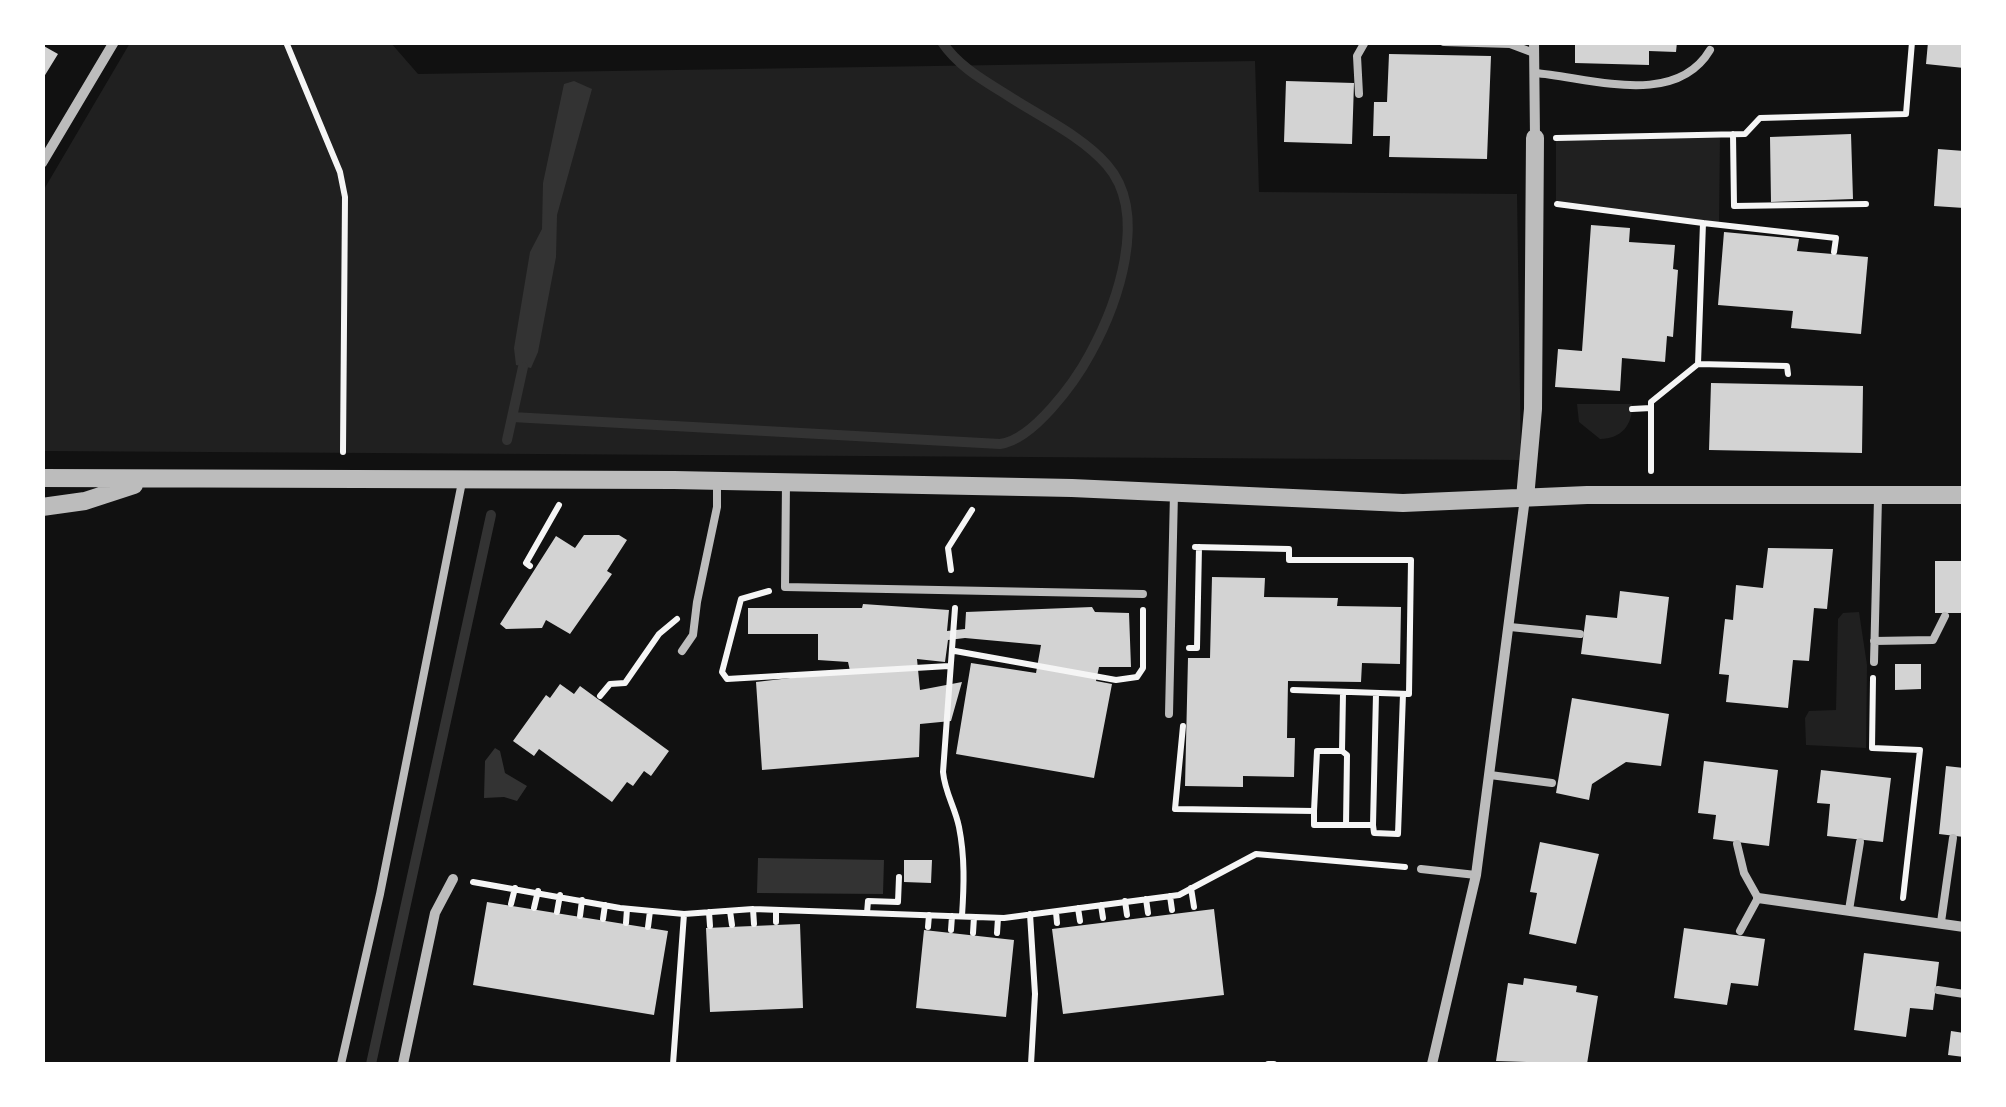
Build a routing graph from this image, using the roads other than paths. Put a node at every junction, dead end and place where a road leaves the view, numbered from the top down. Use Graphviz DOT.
graph roads {
  1 [pos="114,42"];
  2 [pos="1364,42"];
  3 [pos="1444,42"];
  4 [pos="1534,48"];
  5 [pos="1710,50"];
  6 [pos="1534,72"];
  7 [pos="1359,94"];
  8 [pos="1536,138"];
  9 [pos="42,163"];
  10 [pos="42,478"];
  11 [pos="717,481"];
  12 [pos="144,482"];
  13 [pos="462,482"];
  14 [pos="786,482"];
  15 [pos="1174,492"];
  16 [pos="1878,493"];
  17 [pos="1964,495"];
  18 [pos="1524,498"];
  19 [pos="42,507"];
  20 [pos="1144,594"];
  21 [pos="1945,616"];
  22 [pos="1510,627"];
  23 [pos="1580,634"];
  24 [pos="1874,640"];
  25 [pos="682,651"];
  26 [pos="1874,662"];
  27 [pos="1169,714"];
  28 [pos="1490,775"];
  29 [pos="1552,783"];
  30 [pos="1952,838"];
  31 [pos="1860,842"];
  32 [pos="1737,844"];
  33 [pos="1421,869"];
  34 [pos="1476,875"];
  35 [pos="453,879"];
  36 [pos="1758,898"];
  37 [pos="1849,910"];
  38 [pos="1941,922"];
  39 [pos="1964,927"];
  40 [pos="1740,931"];
  41 [pos="1938,990"];
  42 [pos="1964,994"];
  43 [pos="341,1064"];
  44 [pos="402,1064"];
  45 [pos="1432,1064"];
  1 -- 9 [label="street"];
  2 -- 7 [label="lane"];
  3 -- 4 [label="lane"];
  4 -- 6 [label="street"];
  5 -- 6 [label="lane"];
  6 -- 8 [label="street"];
  8 -- 18 [label="street"];
  10 -- 12 [label="street"];
  11 -- 13 [label="street"];
  11 -- 14 [label="street"];
  11 -- 25 [label="lane"];
  12 -- 13 [label="street"];
  12 -- 19 [label="street"];
  13 -- 43 [label="lane"];
  14 -- 15 [label="street"];
  14 -- 20 [label="lane"];
  15 -- 18 [label="street"];
  15 -- 27 [label="lane"];
  16 -- 17 [label="street"];
  16 -- 18 [label="street"];
  16 -- 24 [label="lane"];
  18 -- 22 [label="street"];
  21 -- 24 [label="lane"];
  22 -- 23 [label="lane"];
  22 -- 28 [label="street"];
  24 -- 26 [label="lane"];
  28 -- 29 [label="lane"];
  28 -- 34 [label="street"];
  30 -- 38 [label="lane"];
  31 -- 37 [label="lane"];
  32 -- 36 [label="lane"];
  33 -- 34 [label="lane"];
  34 -- 45 [label="street"];
  35 -- 44 [label="street"];
  36 -- 37 [label="street"];
  36 -- 40 [label="lane"];
  37 -- 38 [label="street"];
  38 -- 39 [label="street"];
  41 -- 42 [label="lane"];
}
